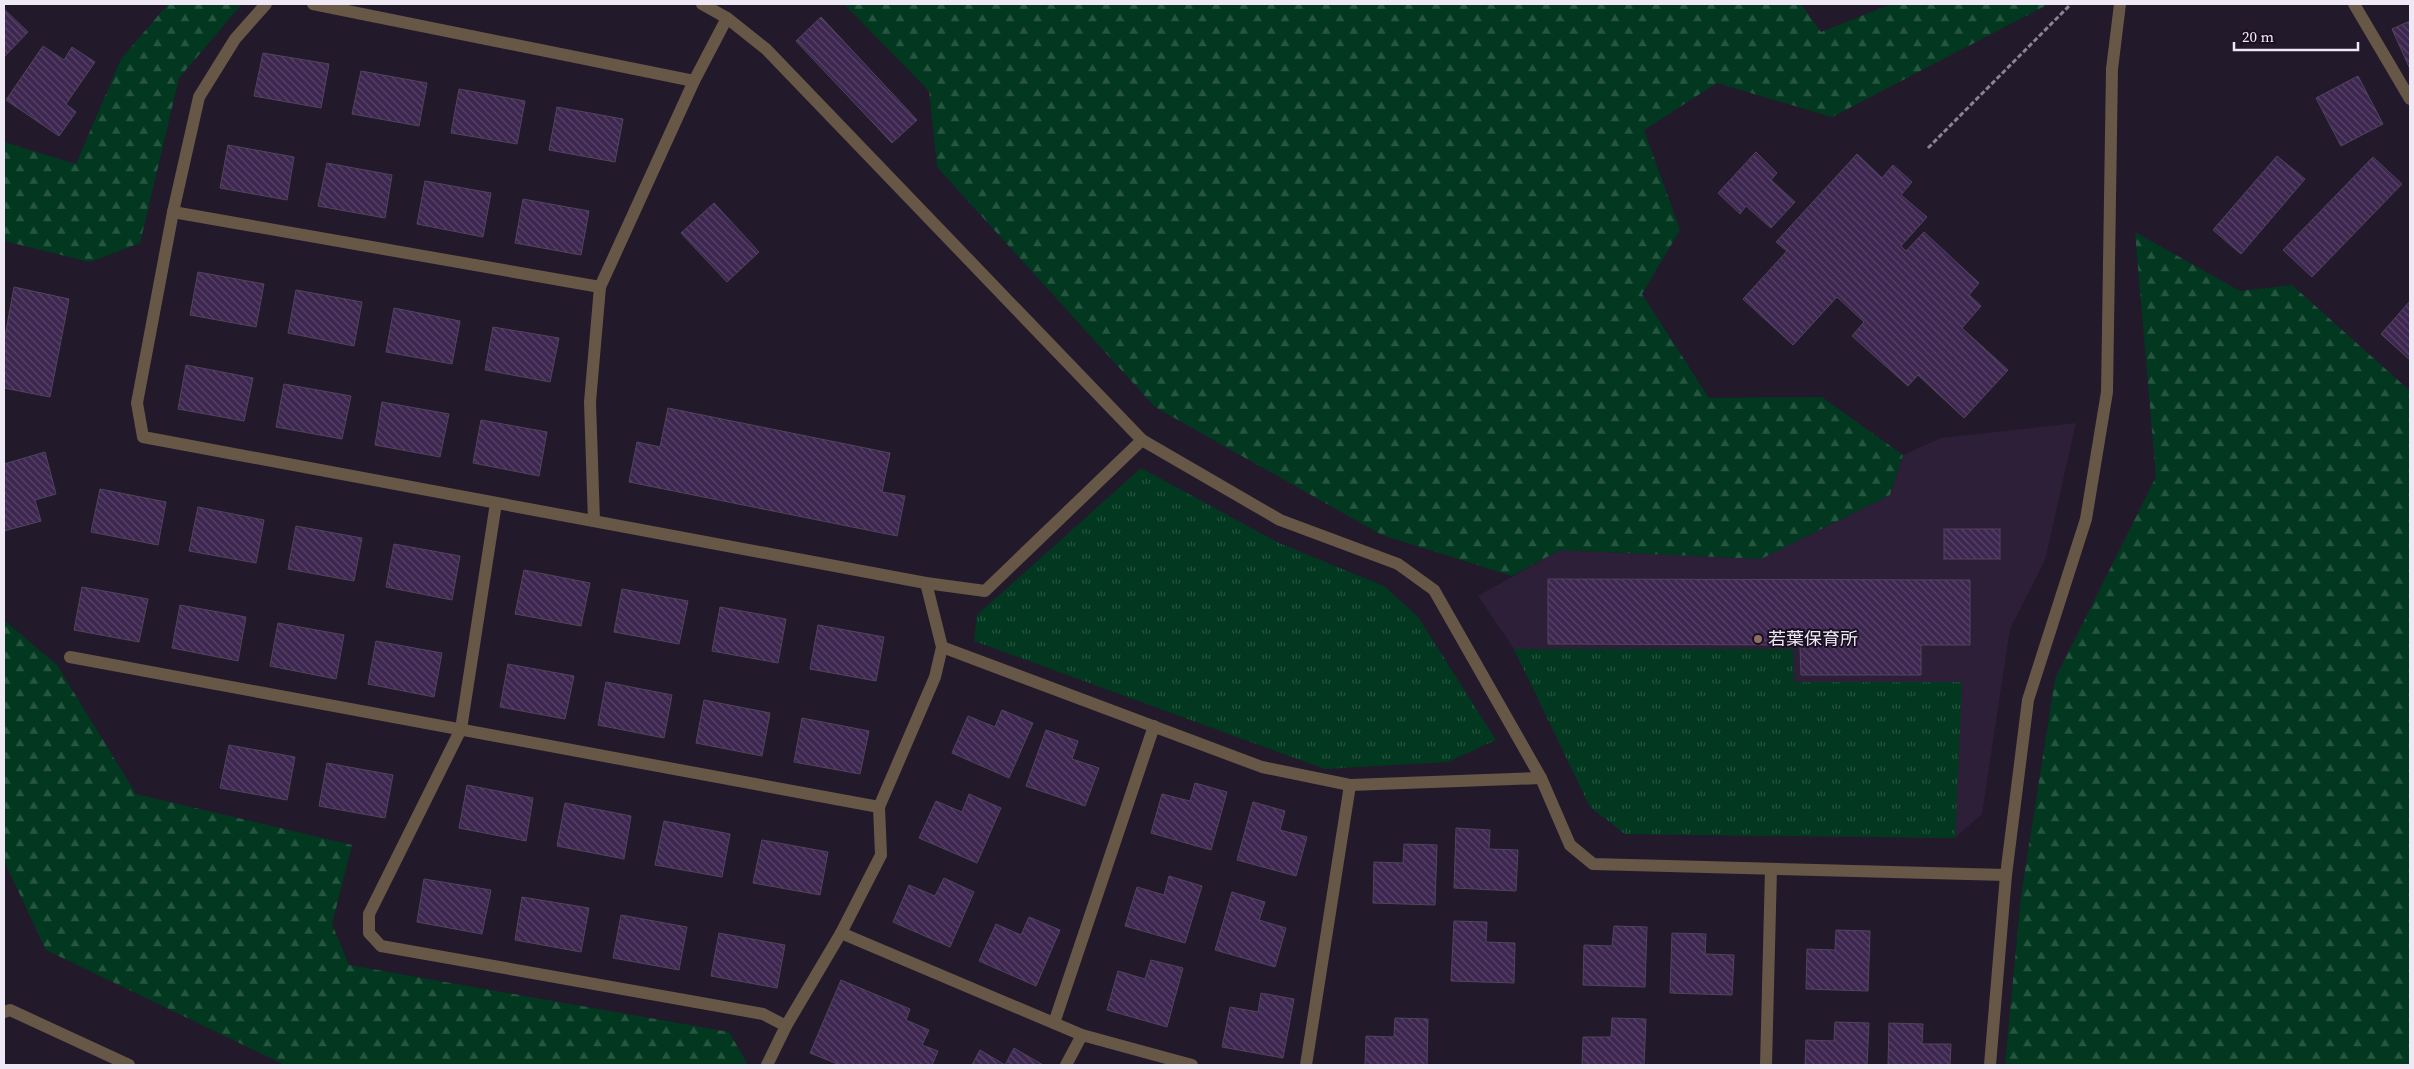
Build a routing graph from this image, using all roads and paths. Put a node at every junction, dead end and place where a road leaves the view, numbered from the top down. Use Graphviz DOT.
graph roads {
  1 [pos="266,4"];
  2 [pos="312,4"];
  3 [pos="702,4"];
  4 [pos="2071,4"];
  5 [pos="2120,4"];
  6 [pos="2354,4"];
  7 [pos="726,18"];
  8 [pos="694,81"];
  9 [pos="2410,99"];
  10 [pos="1928,148"];
  11 [pos="173,212"];
  12 [pos="600,288"];
  13 [pos="1142,440"];
  14 [pos="496,503"];
  15 [pos="594,521"];
  16 [pos="926,583"];
  17 [pos="942,647"];
  18 [pos="70,657"];
  19 [pos="1154,726"];
  20 [pos="461,728"];
  21 [pos="1541,778"];
  22 [pos="1350,786"];
  23 [pos="879,807"];
  24 [pos="1771,869"];
  25 [pos="2006,875"];
  26 [pos="841,933"];
  27 [pos="4,1012"];
  28 [pos="1054,1023"];
  29 [pos="786,1026"];
  30 [pos="1082,1035"];
  31 [pos="129,1065"];
  32 [pos="767,1065"];
  33 [pos="1066,1065"];
  34 [pos="1192,1065"];
  35 [pos="1306,1065"];
  36 [pos="1766,1065"];
  37 [pos="1990,1065"];
  1 -- 11 [label="street"];
  2 -- 8 [label="street"];
  3 -- 7 [label="street"];
  4 -- 10 [label="path"];
  5 -- 25 [label="street"];
  6 -- 9 [label="street"];
  7 -- 8 [label="street"];
  7 -- 13 [label="street"];
  8 -- 12 [label="street"];
  11 -- 12 [label="street"];
  11 -- 14 [label="street"];
  12 -- 15 [label="street"];
  13 -- 16 [label="street"];
  13 -- 21 [label="street"];
  14 -- 15 [label="street"];
  14 -- 20 [label="street"];
  15 -- 16 [label="street"];
  16 -- 17 [label="street"];
  17 -- 19 [label="street"];
  17 -- 23 [label="street"];
  18 -- 20 [label="street"];
  19 -- 22 [label="street"];
  19 -- 28 [label="street"];
  20 -- 23 [label="street"];
  20 -- 29 [label="street"];
  21 -- 22 [label="street"];
  21 -- 24 [label="street"];
  22 -- 35 [label="street"];
  23 -- 26 [label="street"];
  24 -- 25 [label="street"];
  24 -- 36 [label="street"];
  25 -- 37 [label="street"];
  26 -- 28 [label="street"];
  26 -- 29 [label="street"];
  27 -- 31 [label="street"];
  28 -- 30 [label="street"];
  29 -- 32 [label="street"];
  30 -- 33 [label="street"];
  30 -- 34 [label="street"];
}
